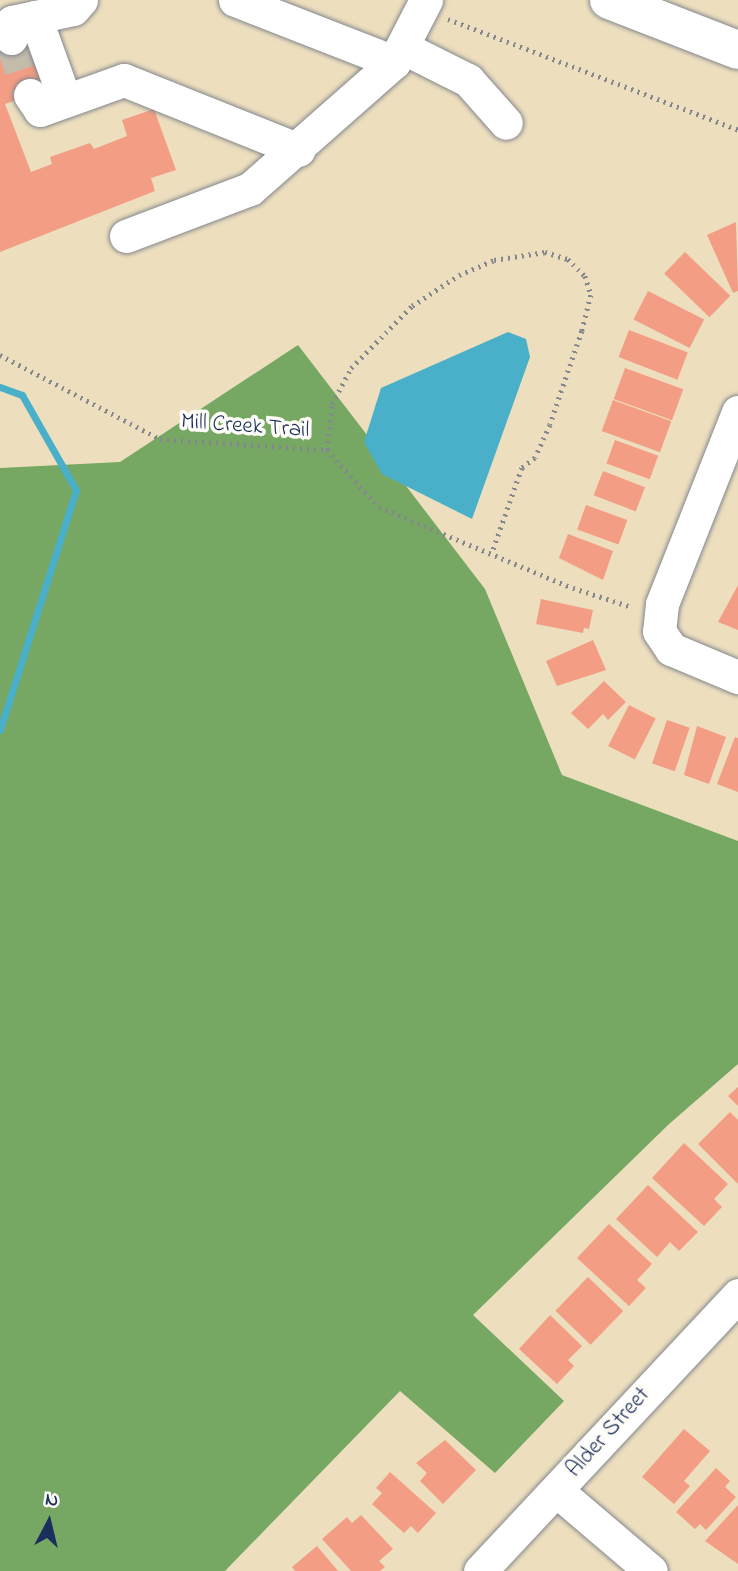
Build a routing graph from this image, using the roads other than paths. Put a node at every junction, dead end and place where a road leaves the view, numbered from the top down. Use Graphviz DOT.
graph roads {
  1 [pos="81,0"];
  2 [pos="234,0"];
  3 [pos="609,0"];
  4 [pos="435,9"];
  5 [pos="738,50"];
  6 [pos="398,55"];
  7 [pos="30,95"];
  8 [pos="65,100"];
  9 [pos="506,123"];
  10 [pos="299,150"];
  11 [pos="126,236"];
  12 [pos="738,411"];
  13 [pos="738,677"];
  14 [pos="738,1295"];
  15 [pos="557,1491"];
  16 [pos="480,1571"];
  17 [pos="651,1571"];
  1 -- 8 [label="street"];
  2 -- 6 [label="street"];
  3 -- 5 [label="main road"];
  4 -- 6 [label="street"];
  6 -- 9 [label="street"];
  6 -- 10 [label="street"];
  7 -- 8 [label="street"];
  8 -- 10 [label="street"];
  10 -- 11 [label="street"];
  12 -- 13 [label="street"];
  14 -- 15 [label="street, Alder Street"];
  15 -- 16 [label="street, Alder Street"];
  15 -- 17 [label="street"];
}
